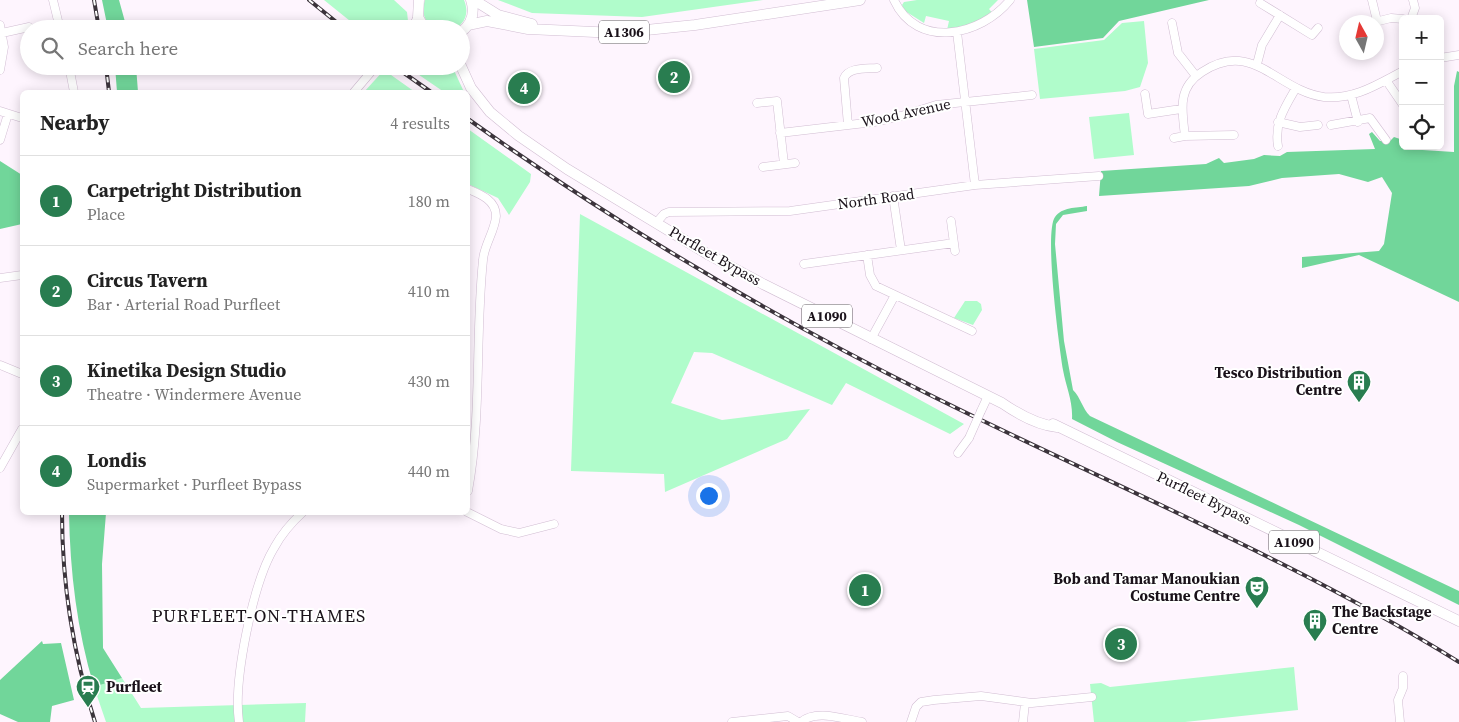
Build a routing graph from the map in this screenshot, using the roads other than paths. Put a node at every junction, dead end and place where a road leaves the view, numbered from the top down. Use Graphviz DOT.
graph roads {
  1 [pos="53,0"];
  2 [pos="409,0"];
  3 [pos="419,0"];
  4 [pos="473,0"];
  5 [pos="860,0"];
  6 [pos="894,0"];
  7 [pos="1010,0"];
  8 [pos="1372,0"];
  9 [pos="1412,0"];
  10 [pos="1260,3"];
  11 [pos="418,14"];
  12 [pos="1280,15"];
  13 [pos="1375,15"];
  14 [pos="1412,15"];
  15 [pos="1399,19"];
  16 [pos="58,20"];
  17 [pos="416,20"];
  18 [pos="421,20"];
  19 [pos="468,20"];
  20 [pos="1384,20"];
  21 [pos="1172,23"];
  22 [pos="0,25"];
  23 [pos="470,28"];
  24 [pos="1318,28"];
  25 [pos="20,29"];
  26 [pos="554,30"];
  27 [pos="957,32"];
  28 [pos="2,34"];
  29 [pos="1459,55"];
  30 [pos="1444,57"];
  31 [pos="1256,64"];
  32 [pos="876,68"];
  33 [pos="0,70"];
  34 [pos="1399,73"];
  35 [pos="71,75"];
  36 [pos="368,75"];
  37 [pos="466,75"];
  38 [pos="1196,76"];
  39 [pos="1386,80"];
  40 [pos="1296,88"];
  41 [pos="74,90"];
  42 [pos="356,90"];
  43 [pos="1145,94"];
  44 [pos="1032,95"];
  45 [pos="1351,95"];
  46 [pos="1399,99"];
  47 [pos="967,102"];
  48 [pos="757,103"];
  49 [pos="1181,109"];
  50 [pos="0,111"];
  51 [pos="8,114"];
  52 [pos="20,117"];
  53 [pos="1278,122"];
  54 [pos="1358,122"];
  55 [pos="848,125"];
  56 [pos="1318,125"];
  57 [pos="1331,125"];
  58 [pos="780,133"];
  59 [pos="1185,136"];
  60 [pos="1234,136"];
  61 [pos="1174,138"];
  62 [pos="0,140"];
  63 [pos="1386,140"];
  64 [pos="1278,146"];
  65 [pos="795,163"];
  66 [pos="784,164"];
  67 [pos="763,167"];
  68 [pos="1099,176"];
  69 [pos="975,186"];
  70 [pos="470,190"];
  71 [pos="893,196"];
  72 [pos="951,221"];
  73 [pos="657,222"];
  74 [pos="901,250"];
  75 [pos="867,255"];
  76 [pos="804,264"];
  77 [pos="20,275"];
  78 [pos="0,278"];
  79 [pos="895,295"];
  80 [pos="972,331"];
  81 [pos="871,339"];
  82 [pos="0,365"];
  83 [pos="20,373"];
  84 [pos="988,396"];
  85 [pos="20,432"];
  86 [pos="958,452"];
  87 [pos="0,468"];
  88 [pos="470,476"];
  89 [pos="470,514"];
  90 [pos="300,515"];
  91 [pos="554,524"];
  92 [pos="1459,621"];
  93 [pos="1403,676"];
  94 [pos="1092,696"];
  95 [pos="1026,703"];
  96 [pos="239,722"];
  97 [pos="732,722"];
  98 [pos="800,722"];
  99 [pos="862,722"];
  100 [pos="911,722"];
  101 [pos="1022,722"];
  102 [pos="1400,722"];
  1 -- 16 [label="street"];
  2 -- 11 [label="main road"];
  3 -- 11 [label="main road"];
  4 -- 19 [label="main road"];
  4 -- 26 [label="main road, A1306"];
  5 -- 26 [label="main road, A1306"];
  6 -- 27 [label="street"];
  7 -- 27 [label="street"];
  8 -- 13 [label="street"];
  9 -- 14 [label="street"];
  10 -- 12 [label="street"];
  11 -- 17 [label="street"];
  11 -- 18 [label="main road"];
  12 -- 24 [label="street"];
  12 -- 31 [label="street"];
  15 -- 20 [label="street"];
  21 -- 38 [label="street"];
  22 -- 28 [label="street"];
  23 -- 26 [label="main road, A1306"];
  25 -- 28 [label="street"];
  27 -- 47 [label="street"];
  28 -- 33 [label="street"];
  29 -- 30 [label="street"];
  31 -- 38 [label="street"];
  31 -- 40 [label="street"];
  32 -- 55 [label="street"];
  34 -- 39 [label="street"];
  35 -- 41 [label="street"];
  36 -- 42 [label="street"];
  37 -- 73 [label="main road, Purfleet Bypass / A1090"];
  38 -- 49 [label="street"];
  39 -- 45 [label="street"];
  39 -- 46 [label="street"];
  40 -- 45 [label="street"];
  40 -- 53 [label="street"];
  43 -- 49 [label="street"];
  44 -- 47 [label="street, Wood Avenue"];
  45 -- 54 [label="street"];
  47 -- 55 [label="street, Wood Avenue"];
  47 -- 69 [label="street"];
  48 -- 58 [label="street"];
  49 -- 59 [label="street"];
  50 -- 51 [label="street"];
  51 -- 52 [label="street"];
  51 -- 62 [label="street"];
  53 -- 56 [label="street"];
  53 -- 64 [label="street"];
  54 -- 57 [label="street"];
  54 -- 63 [label="street"];
  55 -- 58 [label="street, Wood Avenue"];
  58 -- 66 [label="street"];
  59 -- 60 [label="street"];
  59 -- 61 [label="street"];
  65 -- 66 [label="street"];
  66 -- 67 [label="street"];
  68 -- 69 [label="street, North Road"];
  69 -- 71 [label="street, North Road"];
  70 -- 88 [label="street"];
  71 -- 73 [label="street, North Road"];
  71 -- 74 [label="street"];
  72 -- 74 [label="street"];
  73 -- 81 [label="main road, Purfleet Bypass / A1090"];
  74 -- 75 [label="street"];
  75 -- 76 [label="street"];
  75 -- 79 [label="street"];
  77 -- 78 [label="street"];
  79 -- 80 [label="street"];
  79 -- 81 [label="street"];
  81 -- 84 [label="main road, Purfleet Bypass / A1090"];
  82 -- 83 [label="street"];
  84 -- 86 [label="street, bridge"];
  84 -- 92 [label="main road, Purfleet Bypass / A1090"];
  85 -- 87 [label="street"];
  89 -- 91 [label="street"];
  90 -- 96 [label="street"];
  93 -- 102 [label="street"];
  94 -- 95 [label="street"];
  95 -- 100 [label="street"];
  95 -- 101 [label="street"];
  97 -- 98 [label="street"];
  98 -- 99 [label="street"];
}
